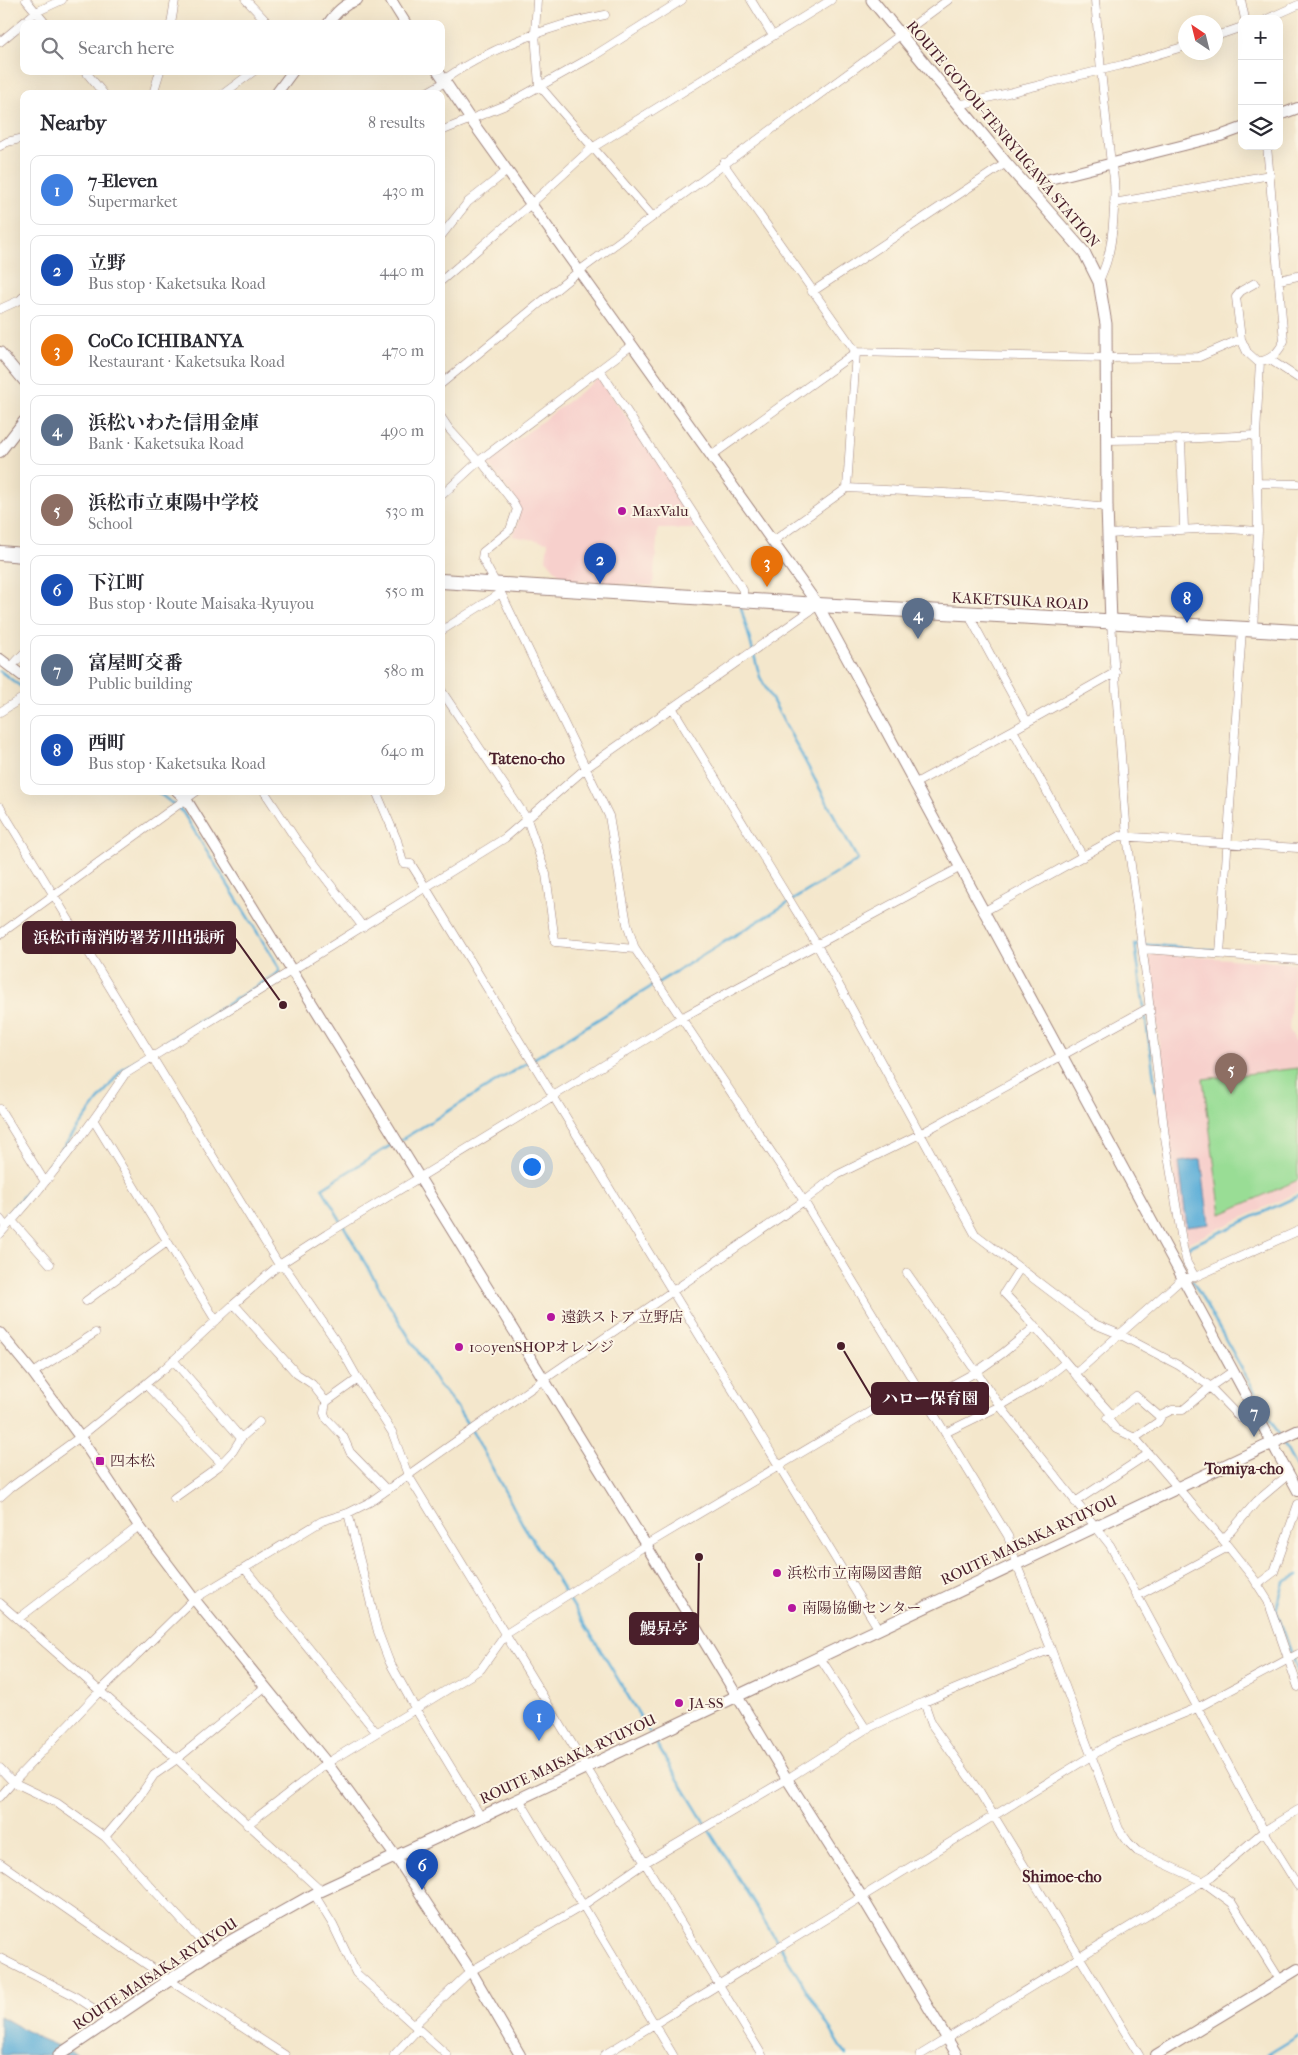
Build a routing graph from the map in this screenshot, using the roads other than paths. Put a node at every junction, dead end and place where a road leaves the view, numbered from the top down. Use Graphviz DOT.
graph roads {
  1 [pos="26,0"];
  2 [pos="62,0"];
  3 [pos="175,0"];
  4 [pos="246,0"];
  5 [pos="356,0"];
  6 [pos="391,0"];
  7 [pos="537,0"];
  8 [pos="682,0"];
  9 [pos="751,0"];
  10 [pos="832,0"];
  11 [pos="872,0"];
  12 [pos="948,0"];
  13 [pos="1095,0"];
  14 [pos="1240,0"];
  15 [pos="1298,5"];
  16 [pos="36,12"];
  17 [pos="606,15"];
  18 [pos="1244,15"];
  19 [pos="1276,15"];
  20 [pos="26,20"];
  21 [pos="43,20"];
  22 [pos="172,20"];
  23 [pos="265,20"];
  24 [pos="331,20"];
  25 [pos="404,20"];
  26 [pos="20,25"];
  27 [pos="1238,28"];
  28 [pos="535,33"];
  29 [pos="899,34"];
  30 [pos="1223,34"];
  31 [pos="773,36"];
  32 [pos="0,42"];
  33 [pos="1178,48"];
  34 [pos="1101,71"];
  35 [pos="89,75"];
  36 [pos="159,75"];
  37 [pos="249,75"];
  38 [pos="290,75"];
  39 [pos="442,77"];
  40 [pos="539,85"];
  41 [pos="101,90"];
  42 [pos="154,90"];
  43 [pos="228,90"];
  44 [pos="279,90"];
  45 [pos="428,90"];
  46 [pos="959,105"];
  47 [pos="1298,108"];
  48 [pos="1283,114"];
  49 [pos="471,120"];
  50 [pos="1238,129"];
  51 [pos="445,130"];
  52 [pos="20,139"];
  53 [pos="0,146"];
  54 [pos="592,148"];
  55 [pos="1267,150"];
  56 [pos="723,163"];
  57 [pos="1006,163"];
  58 [pos="1111,164"];
  59 [pos="507,170"];
  60 [pos="1270,175"];
  61 [pos="1026,186"];
  62 [pos="1114,203"];
  63 [pos="531,204"];
  64 [pos="652,216"];
  65 [pos="445,231"];
  66 [pos="579,271"];
  67 [pos="445,276"];
  68 [pos="1298,276"];
  69 [pos="1279,280"];
  70 [pos="1098,282"];
  71 [pos="1255,283"];
  72 [pos="812,292"];
  73 [pos="20,300"];
  74 [pos="0,308"];
  75 [pos="1241,339"];
  76 [pos="632,346"];
  77 [pos="0,352"];
  78 [pos="856,352"];
  79 [pos="1106,358"];
  80 [pos="1269,359"];
  81 [pos="1260,361"];
  82 [pos="600,370"];
  83 [pos="20,376"];
  84 [pos="1298,378"];
  85 [pos="445,381"];
  86 [pos="445,424"];
  87 [pos="20,426"];
  88 [pos="1256,435"];
  89 [pos="1106,440"];
  90 [pos="1181,440"];
  91 [pos="0,452"];
  92 [pos="711,456"];
  93 [pos="479,461"];
  94 [pos="1257,482"];
  95 [pos="1298,484"];
  96 [pos="847,488"];
  97 [pos="445,492"];
  98 [pos="1107,507"];
  99 [pos="1184,529"];
  100 [pos="1258,531"];
  101 [pos="1108,534"];
  102 [pos="772,542"];
  103 [pos="0,553"];
  104 [pos="20,555"];
  105 [pos="445,582"];
  106 [pos="499,589"];
  107 [pos="741,600"];
  108 [pos="818,605"];
  109 [pos="972,614"];
  110 [pos="1111,622"];
  111 [pos="445,628"];
  112 [pos="1248,630"];
  113 [pos="1298,632"];
  114 [pos="20,657"];
  115 [pos="0,659"];
  116 [pos="10,667"];
  117 [pos="1116,672"];
  118 [pos="20,674"];
  119 [pos="445,696"];
  120 [pos="20,699"];
  121 [pos="673,709"];
  122 [pos="0,712"];
  123 [pos="1026,722"];
  124 [pos="1013,730"];
  125 [pos="586,768"];
  126 [pos="914,784"];
  127 [pos="181,795"];
  128 [pos="192,795"];
  129 [pos="267,795"];
  130 [pos="378,795"];
  131 [pos="186,799"];
  132 [pos="0,807"];
  133 [pos="527,819"];
  134 [pos="1126,836"];
  135 [pos="1228,844"];
  136 [pos="1298,848"];
  137 [pos="1083,857"];
  138 [pos="959,868"];
  139 [pos="426,888"];
  140 [pos="53,896"];
  141 [pos="983,912"];
  142 [pos="363,927"];
  143 [pos="0,934"];
  144 [pos="817,945"];
  145 [pos="635,949"];
  146 [pos="1143,949"];
  147 [pos="1220,954"];
  148 [pos="1298,960"];
  149 [pos="292,971"];
  150 [pos="1150,1007"];
  151 [pos="681,1018"];
  152 [pos="150,1054"];
  153 [pos="1062,1056"];
  154 [pos="552,1096"];
  155 [pos="0,1109"];
  156 [pos="94,1121"];
  157 [pos="920,1134"];
  158 [pos="419,1178"];
  159 [pos="45,1182"];
  160 [pos="804,1201"];
  161 [pos="0,1219"];
  162 [pos="12,1220"];
  163 [pos="6,1227"];
  164 [pos="1298,1231"];
  165 [pos="0,1234"];
  166 [pos="167,1242"];
  167 [pos="50,1264"];
  168 [pos="280,1265"];
  169 [pos="1020,1268"];
  170 [pos="907,1273"];
  171 [pos="1195,1277"];
  172 [pos="1182,1278"];
  173 [pos="672,1292"];
  174 [pos="86,1300"];
  175 [pos="234,1304"];
  176 [pos="216,1320"];
  177 [pos="1036,1326"];
  178 [pos="0,1332"];
  179 [pos="95,1333"];
  180 [pos="1118,1334"];
  181 [pos="173,1360"];
  182 [pos="1065,1362"];
  183 [pos="1233,1371"];
  184 [pos="976,1372"];
  185 [pos="33,1373"];
  186 [pos="1075,1374"];
  187 [pos="358,1379"];
  188 [pos="543,1380"];
  189 [pos="145,1384"];
  190 [pos="915,1385"];
  191 [pos="1210,1387"];
  192 [pos="925,1400"];
  193 [pos="326,1402"];
  194 [pos="1000,1406"];
  195 [pos="1252,1406"];
  196 [pos="1112,1415"];
  197 [pos="1160,1417"];
  198 [pos="259,1422"];
  199 [pos="1298,1431"];
  200 [pos="945,1434"];
  201 [pos="80,1437"];
  202 [pos="241,1438"];
  203 [pos="1134,1438"];
  204 [pos="1272,1443"];
  205 [pos="1148,1454"];
  206 [pos="221,1463"];
  207 [pos="780,1467"];
  208 [pos="1289,1474"];
  209 [pos="408,1475"];
  210 [pos="1176,1488"];
  211 [pos="386,1490"];
  212 [pos="1298,1491"];
  213 [pos="0,1497"];
  214 [pos="174,1498"];
  215 [pos="1075,1502"];
  216 [pos="1298,1504"];
  217 [pos="348,1513"];
  218 [pos="139,1526"];
  219 [pos="1096,1526"];
  220 [pos="1222,1540"];
  221 [pos="646,1546"];
  222 [pos="1228,1547"];
  223 [pos="1016,1563"];
  224 [pos="244,1569"];
  225 [pos="1257,1584"];
  226 [pos="1137,1596"];
  227 [pos="194,1600"];
  228 [pos="0,1604"];
  229 [pos="18,1619"];
  230 [pos="878,1628"];
  231 [pos="506,1634"];
  232 [pos="1051,1649"];
  233 [pos="1298,1654"];
  234 [pos="819,1656"];
  235 [pos="1288,1659"];
  236 [pos="265,1687"];
  237 [pos="1298,1688"];
  238 [pos="99,1692"];
  239 [pos="737,1696"];
  240 [pos="924,1702"];
  241 [pos="415,1708"];
  242 [pos="1197,1708"];
  243 [pos="866,1729"];
  244 [pos="376,1732"];
  245 [pos="1092,1756"];
  246 [pos="176,1759"];
  247 [pos="326,1763"];
  248 [pos="586,1767"];
  249 [pos="0,1768"];
  250 [pos="788,1779"];
  251 [pos="13,1782"];
  252 [pos="0,1797"];
  253 [pos="519,1798"];
  254 [pos="1298,1810"];
  255 [pos="994,1817"];
  256 [pos="481,1818"];
  257 [pos="247,1825"];
  258 [pos="1264,1831"];
  259 [pos="105,1837"];
  260 [pos="396,1857"];
  261 [pos="646,1862"];
  262 [pos="0,1863"];
  263 [pos="1202,1881"];
  264 [pos="1298,1886"];
  265 [pos="318,1893"];
  266 [pos="862,1897"];
  267 [pos="582,1906"];
  268 [pos="211,1952"];
  269 [pos="1080,1957"];
  270 [pos="0,1958"];
  271 [pos="1298,1969"];
  272 [pos="471,1971"];
  273 [pos="169,1980"];
  274 [pos="1280,1980"];
  275 [pos="720,1985"];
  276 [pos="112,2020"];
  277 [pos="655,2025"];
  278 [pos="416,2027"];
  279 [pos="947,2038"];
  280 [pos="59,2055"];
  281 [pos="285,2055"];
  282 [pos="394,2055"];
  283 [pos="447,2055"];
  284 [pos="520,2055"];
  285 [pos="604,2055"];
  286 [pos="673,2055"];
  287 [pos="762,2055"];
  288 [pos="920,2055"];
  289 [pos="957,2055"];
  290 [pos="1139,2055"];
  291 [pos="1156,2055"];
  1 -- 16 [label="street"];
  2 -- 16 [label="street"];
  3 -- 22 [label="street"];
  4 -- 23 [label="street"];
  5 -- 24 [label="street"];
  6 -- 25 [label="street"];
  7 -- 28 [label="street"];
  8 -- 40 [label="street"];
  9 -- 31 [label="street"];
  10 -- 31 [label="street"];
  11 -- 29 [label="main road, ROUTE GOTOU-TENRYUGAWA STATION"];
  12 -- 29 [label="street"];
  13 -- 34 [label="street"];
  14 -- 18 [label="street"];
  15 -- 19 [label="street"];
  16 -- 20 [label="street"];
  16 -- 21 [label="street"];
  17 -- 28 [label="street"];
  26 -- 32 [label="street"];
  27 -- 30 [label="street"];
  28 -- 39 [label="street"];
  28 -- 40 [label="street"];
  29 -- 46 [label="main road, ROUTE GOTOU-TENRYUGAWA STATION"];
  29 -- 56 [label="street"];
  31 -- 54 [label="street"];
  33 -- 34 [label="street"];
  34 -- 46 [label="street"];
  34 -- 58 [label="street"];
  35 -- 41 [label="street"];
  36 -- 42 [label="street"];
  37 -- 43 [label="street"];
  38 -- 44 [label="street"];
  39 -- 45 [label="street"];
  39 -- 49 [label="street"];
  40 -- 49 [label="street"];
  40 -- 54 [label="street"];
  46 -- 57 [label="main road, ROUTE GOTOU-TENRYUGAWA STATION"];
  47 -- 48 [label="street"];
  49 -- 51 [label="street"];
  49 -- 59 [label="street"];
  50 -- 58 [label="street"];
  52 -- 53 [label="street"];
  54 -- 63 [label="street"];
  54 -- 64 [label="street"];
  55 -- 60 [label="street"];
  56 -- 64 [label="street"];
  56 -- 72 [label="street"];
  57 -- 61 [label="main road, ROUTE GOTOU-TENRYUGAWA STATION"];
  57 -- 72 [label="street"];
  58 -- 61 [label="street"];
  58 -- 62 [label="street"];
  59 -- 63 [label="street"];
  59 -- 65 [label="street"];
  60 -- 62 [label="street"];
  60 -- 69 [label="street"];
  61 -- 70 [label="main road, ROUTE GOTOU-TENRYUGAWA STATION"];
  62 -- 70 [label="street"];
  63 -- 66 [label="street"];
  63 -- 67 [label="street"];
  64 -- 66 [label="street"];
  66 -- 76 [label="street"];
  66 -- 85 [label="street"];
  68 -- 69 [label="street"];
  69 -- 80 [label="street"];
  70 -- 79 [label="main road, ROUTE GOTOU-TENRYUGAWA STATION"];
  71 -- 75 [label="street"];
  72 -- 78 [label="street"];
  73 -- 74 [label="street"];
  75 -- 79 [label="street"];
  75 -- 81 [label="street"];
  76 -- 82 [label="street"];
  76 -- 92 [label="street"];
  77 -- 83 [label="street"];
  78 -- 79 [label="street"];
  78 -- 92 [label="street"];
  78 -- 96 [label="street"];
  79 -- 89 [label="main road, ROUTE GOTOU-TENRYUGAWA STATION"];
  80 -- 81 [label="street"];
  80 -- 84 [label="street"];
  81 -- 88 [label="street"];
  82 -- 93 [label="street"];
  82 -- 107 [label="street"];
  86 -- 93 [label="street"];
  87 -- 91 [label="street"];
  88 -- 90 [label="street"];
  88 -- 94 [label="street"];
  89 -- 90 [label="street"];
  89 -- 98 [label="main road, ROUTE GOTOU-TENRYUGAWA STATION"];
  90 -- 99 [label="street"];
  92 -- 102 [label="street"];
  93 -- 97 [label="street"];
  93 -- 106 [label="street"];
  94 -- 95 [label="street"];
  94 -- 100 [label="street"];
  96 -- 98 [label="street"];
  96 -- 102 [label="street"];
  98 -- 101 [label="main road, ROUTE GOTOU-TENRYUGAWA STATION"];
  99 -- 100 [label="street"];
  99 -- 101 [label="street"];
  100 -- 112 [label="street"];
  101 -- 110 [label="main road, ROUTE GOTOU-TENRYUGAWA STATION"];
  102 -- 108 [label="street"];
  103 -- 104 [label="highway"];
  105 -- 106 [label="highway, KAKETSUKA ROAD"];
  106 -- 107 [label="highway, KAKETSUKA ROAD"];
  106 -- 111 [label="street"];
  106 -- 125 [label="street"];
  107 -- 108 [label="highway, KAKETSUKA ROAD"];
  108 -- 109 [label="highway, KAKETSUKA ROAD"];
  108 -- 121 [label="street"];
  108 -- 126 [label="street"];
  109 -- 110 [label="highway, KAKETSUKA ROAD"];
  109 -- 123 [label="street"];
  110 -- 112 [label="highway, KAKETSUKA ROAD"];
  110 -- 117 [label="street"];
  112 -- 113 [label="highway, KAKETSUKA ROAD"];
  112 -- 135 [label="street"];
  114 -- 116 [label="street"];
  115 -- 116 [label="street"];
  116 -- 118 [label="street"];
  117 -- 123 [label="street"];
  117 -- 134 [label="street"];
  119 -- 133 [label="street"];
  120 -- 122 [label="street"];
  121 -- 125 [label="street"];
  121 -- 144 [label="street"];
  123 -- 124 [label="street"];
  124 -- 126 [label="street"];
  124 -- 137 [label="street"];
  125 -- 133 [label="street"];
  125 -- 145 [label="street"];
  126 -- 138 [label="street"];
  127 -- 131 [label="street"];
  128 -- 131 [label="street"];
  129 -- 142 [label="street"];
  130 -- 139 [label="street"];
  131 -- 140 [label="street"];
  131 -- 149 [label="street"];
  132 -- 140 [label="street"];
  133 -- 139 [label="street"];
  133 -- 145 [label="street"];
  134 -- 135 [label="street"];
  134 -- 137 [label="street"];
  134 -- 146 [label="street"];
  135 -- 136 [label="street"];
  135 -- 147 [label="street"];
  137 -- 141 [label="street"];
  138 -- 141 [label="street"];
  138 -- 144 [label="street"];
  139 -- 142 [label="street"];
  139 -- 154 [label="street"];
  140 -- 143 [label="street"];
  140 -- 152 [label="street"];
  141 -- 153 [label="street"];
  142 -- 149 [label="street"];
  144 -- 151 [label="street"];
  144 -- 157 [label="street"];
  145 -- 151 [label="street"];
  146 -- 147 [label="street"];
  146 -- 150 [label="street"];
  147 -- 148 [label="street"];
  149 -- 152 [label="street"];
  149 -- 158 [label="street"];
  150 -- 153 [label="street"];
  150 -- 171 [label="street"];
  151 -- 154 [label="street"];
  151 -- 160 [label="street"];
  152 -- 156 [label="street"];
  152 -- 168 [label="street"];
  153 -- 157 [label="street"];
  153 -- 172 [label="street"];
  154 -- 158 [label="street"];
  154 -- 173 [label="street"];
  155 -- 159 [label="street"];
  156 -- 159 [label="street"];
  156 -- 166 [label="street"];
  157 -- 160 [label="street"];
  157 -- 169 [label="street"];
  158 -- 168 [label="street"];
  158 -- 188 [label="street"];
  159 -- 162 [label="street"];
  160 -- 173 [label="street"];
  160 -- 190 [label="street"];
  161 -- 163 [label="street"];
  162 -- 163 [label="street"];
  162 -- 167 [label="street"];
  163 -- 165 [label="street"];
  164 -- 171 [label="street"];
  166 -- 174 [label="street"];
  166 -- 176 [label="street"];
  168 -- 175 [label="street"];
  168 -- 187 [label="street"];
  169 -- 177 [label="street"];
  169 -- 180 [label="street"];
  170 -- 184 [label="street"];
  171 -- 172 [label="street"];
  172 -- 180 [label="street"];
  172 -- 183 [label="street"];
  173 -- 188 [label="street"];
  173 -- 207 [label="street"];
  175 -- 176 [label="street"];
  175 -- 193 [label="street"];
  176 -- 181 [label="street"];
  177 -- 182 [label="street"];
  177 -- 184 [label="street"];
  178 -- 185 [label="street"];
  179 -- 185 [label="street"];
  180 -- 186 [label="street"];
  180 -- 191 [label="street"];
  181 -- 189 [label="street"];
  181 -- 202 [label="street"];
  182 -- 186 [label="street"];
  182 -- 194 [label="street"];
  183 -- 191 [label="street"];
  183 -- 195 [label="street"];
  184 -- 192 [label="street"];
  184 -- 194 [label="street"];
  185 -- 201 [label="street"];
  186 -- 196 [label="street"];
  187 -- 193 [label="street"];
  187 -- 209 [label="street"];
  188 -- 209 [label="street"];
  188 -- 221 [label="street"];
  189 -- 201 [label="street"];
  189 -- 206 [label="street"];
  190 -- 192 [label="street"];
  190 -- 207 [label="street"];
  191 -- 195 [label="street"];
  191 -- 197 [label="street"];
  192 -- 200 [label="street"];
  193 -- 211 [label="street"];
  194 -- 200 [label="street"];
  194 -- 215 [label="street"];
  195 -- 204 [label="street"];
  196 -- 197 [label="street"];
  196 -- 203 [label="street"];
  197 -- 203 [label="street"];
  198 -- 202 [label="street"];
  199 -- 204 [label="main road, ROUTE MAISAKA-RYUYOU"];
  200 -- 223 [label="street"];
  201 -- 213 [label="street"];
  201 -- 218 [label="street"];
  202 -- 206 [label="street"];
  203 -- 205 [label="street"];
  204 -- 208 [label="street"];
  204 -- 210 [label="main road, ROUTE MAISAKA-RYUYOU"];
  205 -- 210 [label="street"];
  205 -- 215 [label="street"];
  206 -- 214 [label="street"];
  207 -- 221 [label="street"];
  207 -- 230 [label="street"];
  208 -- 212 [label="street"];
  208 -- 220 [label="street"];
  209 -- 211 [label="street"];
  209 -- 231 [label="street"];
  210 -- 219 [label="main road, ROUTE MAISAKA-RYUYOU"];
  210 -- 220 [label="street"];
  211 -- 217 [label="street"];
  215 -- 219 [label="street"];
  216 -- 225 [label="street"];
  217 -- 224 [label="street"];
  217 -- 241 [label="street"];
  218 -- 227 [label="street"];
  218 -- 229 [label="street"];
  219 -- 223 [label="main road, ROUTE MAISAKA-RYUYOU"];
  219 -- 226 [label="street"];
  220 -- 222 [label="street"];
  221 -- 231 [label="street"];
  221 -- 239 [label="street"];
  222 -- 225 [label="street"];
  222 -- 226 [label="street"];
  223 -- 230 [label="main road, ROUTE MAISAKA-RYUYOU"];
  223 -- 232 [label="street"];
  224 -- 227 [label="street"];
  224 -- 244 [label="street"];
  225 -- 235 [label="street"];
  226 -- 242 [label="street"];
  227 -- 236 [label="street"];
  227 -- 238 [label="street"];
  228 -- 229 [label="street"];
  229 -- 238 [label="street"];
  230 -- 234 [label="main road, ROUTE MAISAKA-RYUYOU"];
  231 -- 241 [label="street"];
  231 -- 248 [label="street"];
  232 -- 240 [label="street"];
  232 -- 245 [label="street"];
  233 -- 235 [label="street"];
  234 -- 239 [label="main road, ROUTE MAISAKA-RYUYOU"];
  234 -- 243 [label="street"];
  235 -- 237 [label="street"];
  235 -- 242 [label="street"];
  236 -- 246 [label="street"];
  236 -- 247 [label="street"];
  238 -- 246 [label="street"];
  238 -- 251 [label="street"];
  239 -- 248 [label="main road, ROUTE MAISAKA-RYUYOU"];
  239 -- 250 [label="street"];
  240 -- 243 [label="street"];
  240 -- 255 [label="street"];
  241 -- 244 [label="street"];
  241 -- 256 [label="street"];
  242 -- 245 [label="street"];
  242 -- 258 [label="street"];
  243 -- 250 [label="street"];
  244 -- 247 [label="street"];
  245 -- 255 [label="street"];
  245 -- 263 [label="street"];
  246 -- 257 [label="street"];
  246 -- 259 [label="street"];
  247 -- 257 [label="street"];
  247 -- 260 [label="street"];
  248 -- 253 [label="main road, ROUTE MAISAKA-RYUYOU"];
  248 -- 261 [label="street"];
  249 -- 251 [label="street"];
  250 -- 261 [label="street"];
  250 -- 266 [label="street"];
  251 -- 252 [label="street"];
  251 -- 259 [label="street"];
  253 -- 256 [label="main road, ROUTE MAISAKA-RYUYOU"];
  253 -- 267 [label="street"];
  254 -- 258 [label="street"];
  255 -- 266 [label="street"];
  255 -- 269 [label="street"];
  256 -- 260 [label="main road, ROUTE MAISAKA-RYUYOU"];
  257 -- 265 [label="street"];
  258 -- 263 [label="street"];
  258 -- 264 [label="street"];
  259 -- 268 [label="street"];
  260 -- 265 [label="main road, ROUTE MAISAKA-RYUYOU"];
  260 -- 272 [label="street"];
  261 -- 267 [label="street"];
  261 -- 275 [label="street"];
  262 -- 273 [label="street"];
  263 -- 269 [label="street"];
  263 -- 274 [label="street"];
  265 -- 268 [label="main road, ROUTE MAISAKA-RYUYOU"];
  265 -- 278 [label="street"];
  266 -- 275 [label="street"];
  266 -- 279 [label="street"];
  267 -- 272 [label="street"];
  267 -- 277 [label="street"];
  268 -- 273 [label="main road, ROUTE MAISAKA-RYUYOU"];
  269 -- 279 [label="street"];
  269 -- 290 [label="street"];
  270 -- 276 [label="street"];
  271 -- 274 [label="street"];
  272 -- 278 [label="street"];
  272 -- 284 [label="street"];
  273 -- 276 [label="main road, ROUTE MAISAKA-RYUYOU"];
  273 -- 281 [label="street"];
  274 -- 291 [label="street"];
  275 -- 277 [label="street"];
  275 -- 287 [label="street"];
  276 -- 280 [label="main road, ROUTE MAISAKA-RYUYOU"];
  277 -- 285 [label="street"];
  277 -- 286 [label="street"];
  278 -- 282 [label="street"];
  278 -- 283 [label="street"];
  279 -- 288 [label="street"];
  279 -- 289 [label="street"];
}
